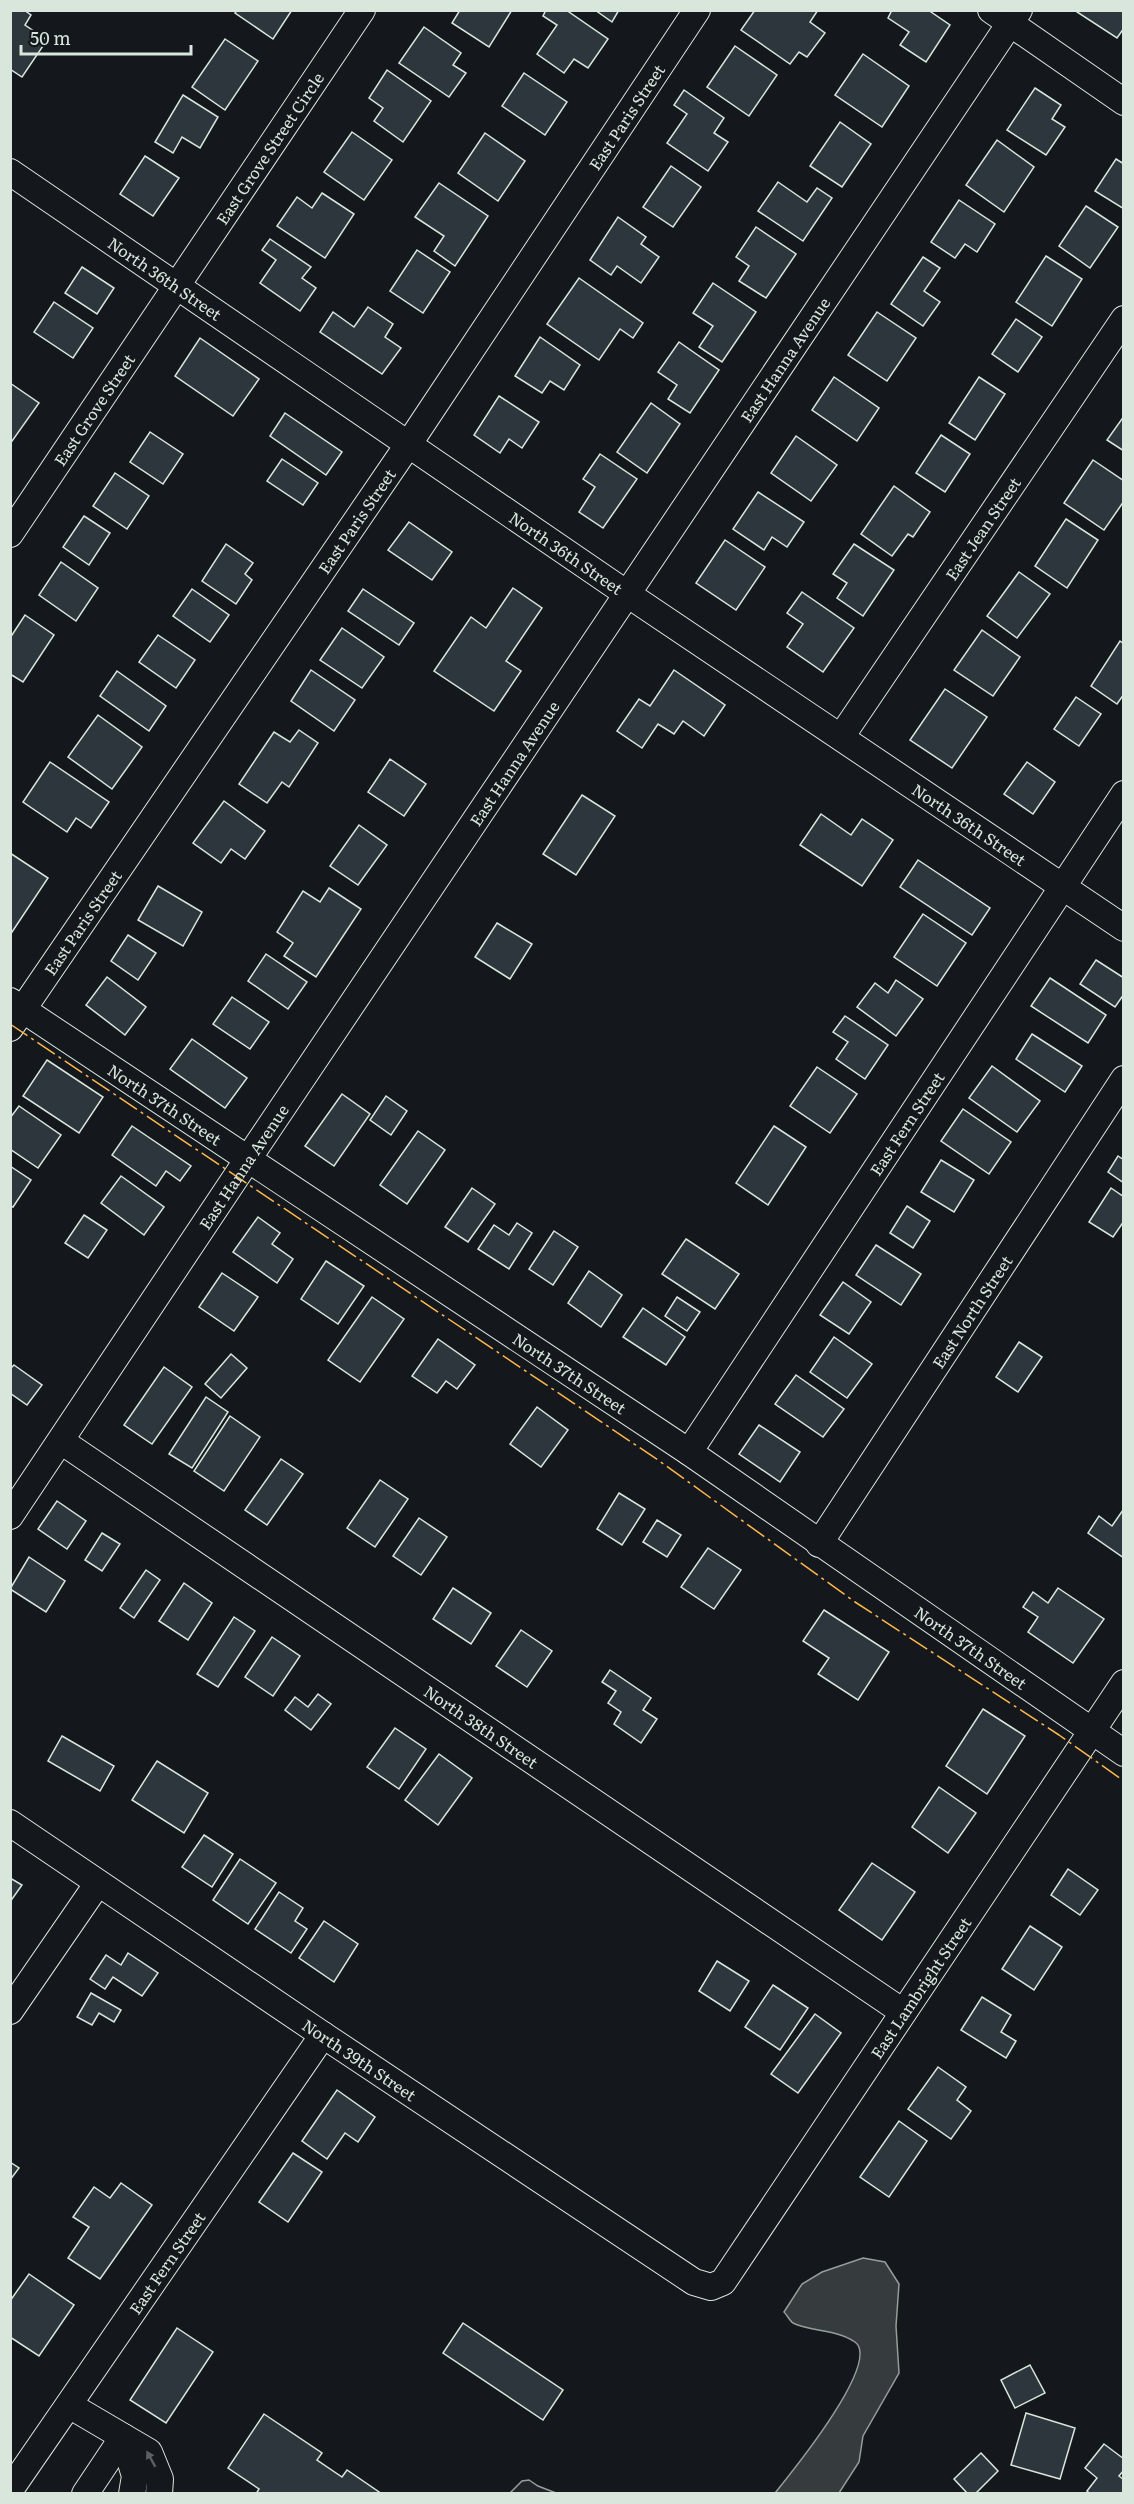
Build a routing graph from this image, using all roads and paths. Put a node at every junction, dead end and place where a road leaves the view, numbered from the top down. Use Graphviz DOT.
graph roads {
  1 [pos="362,10"];
  2 [pos="697,10"];
  3 [pos="1007,15"];
  4 [pos="1124,102"];
  5 [pos="10,172"];
  6 [pos="177,286"];
  7 [pos="1124,320"];
  8 [pos="408,445"];
  9 [pos="10,534"];
  10 [pos="628,595"];
  11 [pos="841,737"];
  12 [pos="1124,794"];
  13 [pos="1062,886"];
  14 [pos="1124,928"];
  15 [pos="15,1013"];
  16 [pos="1124,1079"];
  17 [pos="248,1159"];
  18 [pos="61,1441"];
  19 [pos="689,1452"];
  20 [pos="10,1516"];
  21 [pos="819,1544"];
  22 [pos="1124,1683"];
  23 [pos="1091,1731"];
  24 [pos="1124,1753"];
  25 [pos="10,1823"];
  26 [pos="98,1882"];
  27 [pos="10,2011"];
  28 [pos="903,2013"];
  29 [pos="323,2035"];
  30 [pos="711,2287"];
  31 [pos="69,2405"];
  32 [pos="123,2437"];
  33 [pos="10,2490"];
  34 [pos="85,2493"];
  35 [pos="132,2493"];
  36 [pos="159,2493"];
  1 -- 6 [label="street, East Grove Street Circle"];
  2 -- 8 [label="street, East Paris Street"];
  3 -- 4 [label="street"];
  3 -- 10 [label="street, East Hanna Avenue"];
  5 -- 6 [label="street, North 36th Street"];
  6 -- 8 [label="street, North 36th Street"];
  6 -- 9 [label="street, East Grove Street"];
  7 -- 11 [label="street, East Jean Street"];
  8 -- 10 [label="street, North 36th Street"];
  8 -- 15 [label="street, East Paris Street"];
  10 -- 11 [label="street, North 36th Street"];
  10 -- 17 [label="street, East Hanna Avenue"];
  11 -- 13 [label="street, North 36th Street"];
  12 -- 13 [label="street, East Fern Street"];
  13 -- 14 [label="street, North 36th Street"];
  13 -- 19 [label="street, East Fern Street"];
  15 -- 17 [label="street, North 37th Street"];
  16 -- 21 [label="street, East North Street"];
  17 -- 18 [label="street, East Hanna Avenue"];
  17 -- 19 [label="street, North 37th Street"];
  18 -- 20 [label="street, East Hanna Avenue"];
  18 -- 28 [label="street, North 38th Street"];
  19 -- 21 [label="street, North 37th Street"];
  21 -- 23 [label="street, North 37th Street"];
  22 -- 23 [label="street, East Lambright Street"];
  23 -- 24 [label="street, North 37th Street"];
  23 -- 28 [label="street, East Lambright Street"];
  25 -- 26 [label="street, North 39th Street"];
  26 -- 27 [label="street"];
  26 -- 29 [label="street, North 39th Street"];
  28 -- 30 [label="street, East Lambright Street"];
  29 -- 30 [label="street, North 39th Street"];
  29 -- 31 [label="street, East Fern Street"];
  31 -- 32 [label="street"];
  31 -- 33 [label="street, East Fern Street"];
  32 -- 34 [label="street"];
  32 -- 35 [label="street"];
  36 -- 32 [label="street, one-way"];
}
